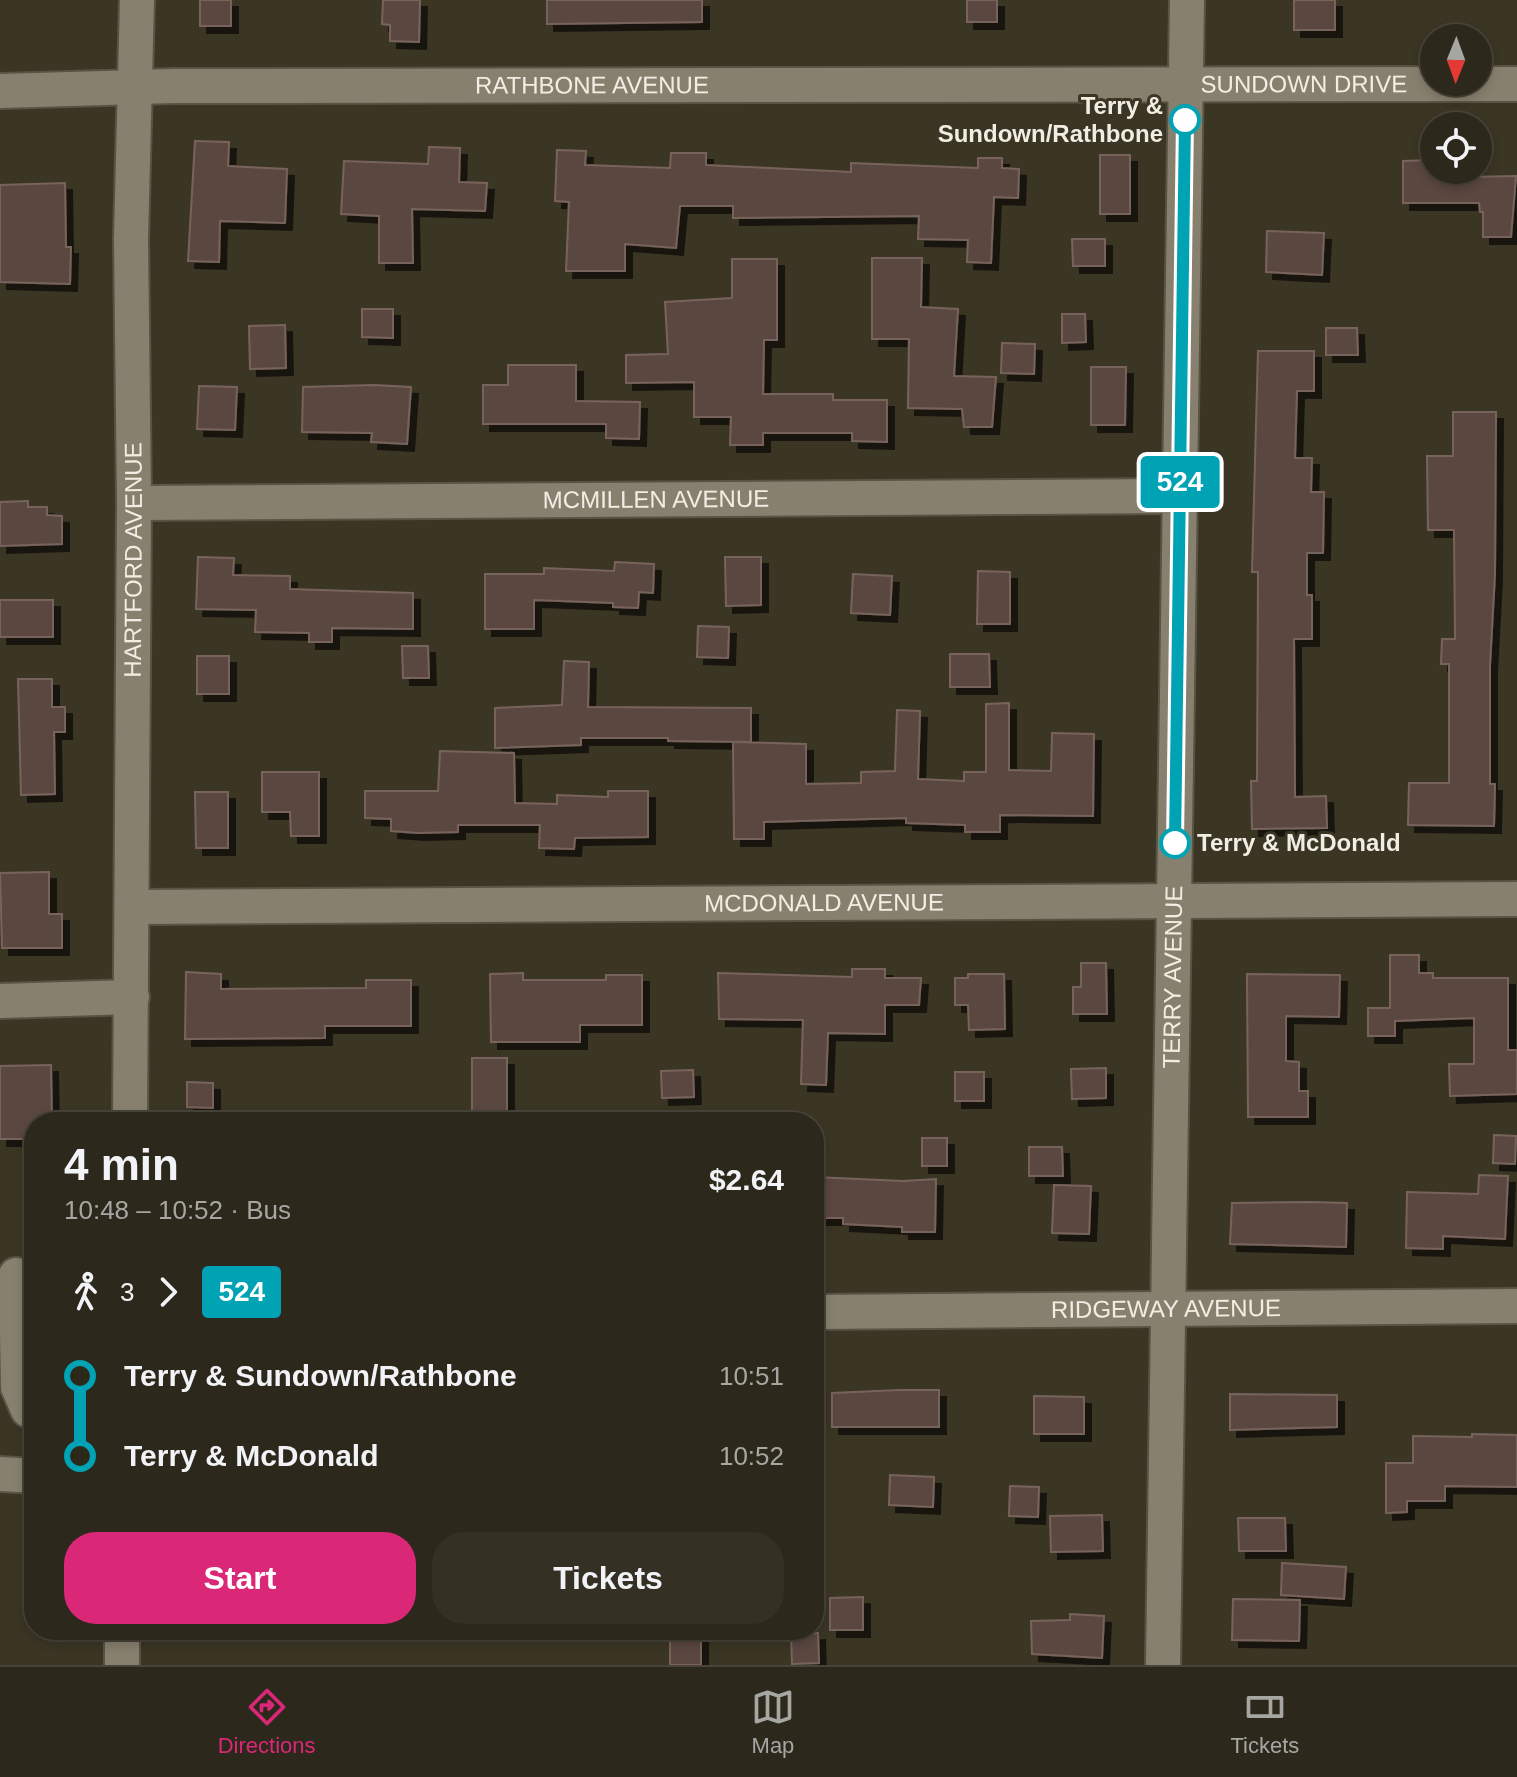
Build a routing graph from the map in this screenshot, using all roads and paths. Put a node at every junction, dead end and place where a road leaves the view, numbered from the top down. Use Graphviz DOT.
graph roads {
  1 [pos="137,0"];
  2 [pos="1187,0"];
  3 [pos="1186,84"];
  4 [pos="1517,84"];
  5 [pos="136,86"];
  6 [pos="0,91"];
  7 [pos="1180,496"];
  8 [pos="134,503"];
  9 [pos="1517,899"];
  10 [pos="1174,900"];
  11 [pos="132,907"];
  12 [pos="132,997"];
  13 [pos="0,1001"];
  14 [pos="130,1112"];
  15 [pos="17,1275"];
  16 [pos="1517,1306"];
  17 [pos="1168,1311"];
  18 [pos="824,1312"];
  19 [pos="24,1401"];
  20 [pos="0,1474"];
  21 [pos="24,1475"];
  22 [pos="122,1640"];
  23 [pos="122,1665"];
  24 [pos="1163,1665"];
  1 -- 5 [label="street, HARTFORD AVENUE"];
  2 -- 3 [label="street, TERRY AVENUE"];
  3 -- 4 [label="street, SUNDOWN DRIVE"];
  3 -- 5 [label="street, RATHBONE AVENUE"];
  3 -- 7 [label="street, TERRY AVENUE"];
  5 -- 6 [label="street, RATHBONE AVENUE"];
  5 -- 8 [label="street, HARTFORD AVENUE"];
  7 -- 8 [label="street, MCMILLEN AVENUE"];
  7 -- 10 [label="street, TERRY AVENUE"];
  8 -- 11 [label="street, HARTFORD AVENUE"];
  9 -- 10 [label="street, MCDONALD AVENUE"];
  10 -- 11 [label="street, MCDONALD AVENUE"];
  10 -- 17 [label="street, TERRY AVENUE"];
  11 -- 12 [label="street, HARTFORD AVENUE"];
  12 -- 13 [label="street"];
  12 -- 14 [label="street, HARTFORD AVENUE"];
  15 -- 19 [label="street"];
  16 -- 17 [label="street, RIDGEWAY AVENUE"];
  17 -- 18 [label="street, RIDGEWAY AVENUE"];
  17 -- 24 [label="street, TERRY AVENUE"];
  20 -- 21 [label="street"];
  22 -- 23 [label="street"];
}
